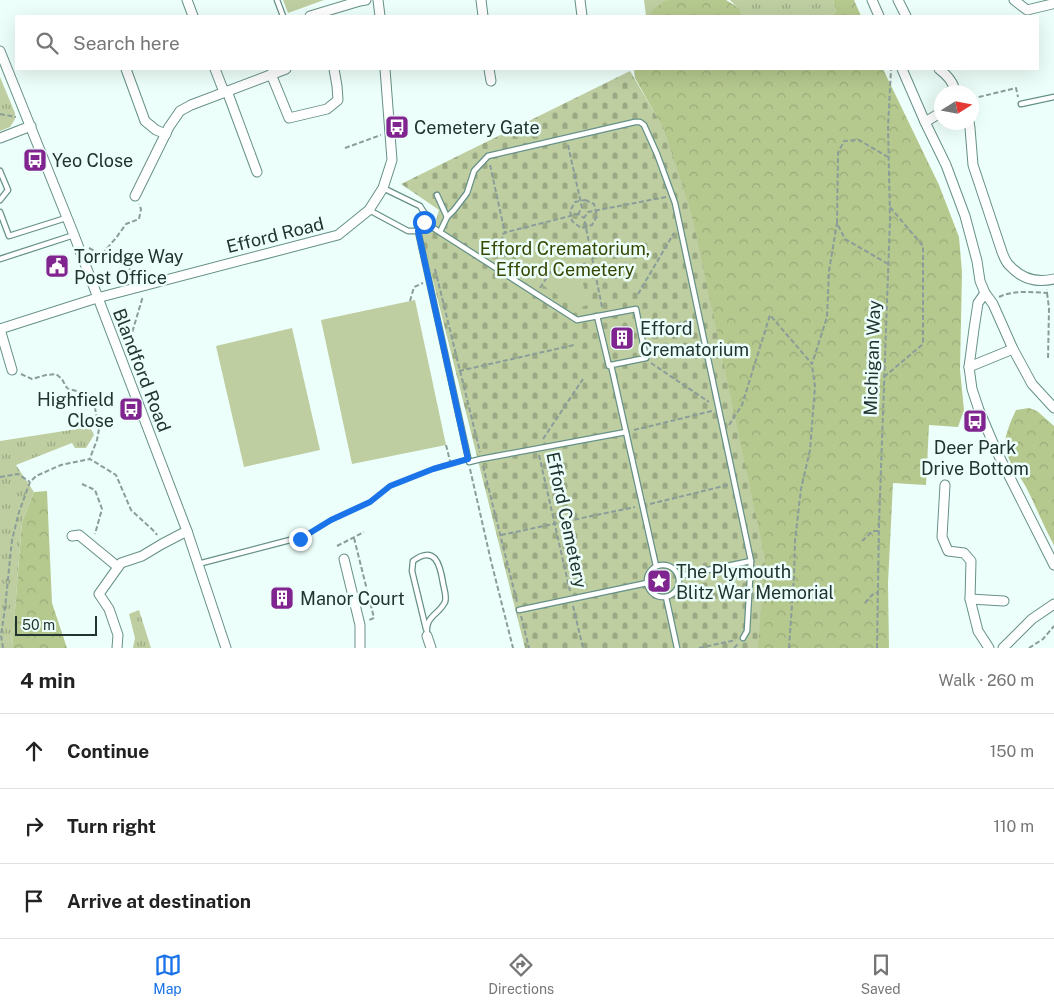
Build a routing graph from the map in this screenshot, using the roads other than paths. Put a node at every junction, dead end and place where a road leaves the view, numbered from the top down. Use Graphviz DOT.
graph roads {
  1 [pos="187,0"];
  2 [pos="277,0"];
  3 [pos="366,0"];
  4 [pos="378,0"];
  5 [pos="480,0"];
  6 [pos="580,0"];
  7 [pos="872,0"];
  8 [pos="898,0"];
  9 [pos="1014,0"];
  10 [pos="1051,2"];
  11 [pos="1054,14"];
  12 [pos="193,15"];
  13 [pos="283,15"];
  14 [pos="313,15"];
  15 [pos="380,15"];
  16 [pos="483,15"];
  17 [pos="582,15"];
  18 [pos="879,15"];
  19 [pos="906,15"];
  20 [pos="0,51"];
  21 [pos="126,70"];
  22 [pos="215,70"];
  23 [pos="283,70"];
  24 [pos="334,70"];
  25 [pos="384,70"];
  26 [pos="489,70"];
  27 [pos="902,70"];
  28 [pos="941,70"];
  29 [pos="271,74"];
  30 [pos="491,81"];
  31 [pos="953,85"];
  32 [pos="225,92"];
  33 [pos="1054,97"];
  34 [pos="1021,104"];
  35 [pos="934,117"];
  36 [pos="29,122"];
  37 [pos="925,122"];
  38 [pos="970,130"];
  39 [pos="166,134"];
  40 [pos="0,138"];
  41 [pos="0,171"];
  42 [pos="257,172"];
  43 [pos="384,188"];
  44 [pos="437,195"];
  45 [pos="135,196"];
  46 [pos="0,200"];
  47 [pos="369,210"];
  48 [pos="0,212"];
  49 [pos="67,217"];
  50 [pos="447,217"];
  51 [pos="424,222"];
  52 [pos="418,231"];
  53 [pos="440,232"];
  54 [pos="75,239"];
  55 [pos="0,259"];
  56 [pos="1054,279"];
  57 [pos="988,297"];
  58 [pos="98,298"];
  59 [pos="597,316"];
  60 [pos="0,329"];
  61 [pos="1014,349"];
  62 [pos="611,365"];
  63 [pos="970,367"];
  64 [pos="12,370"];
  65 [pos="1054,408"];
  66 [pos="626,432"];
  67 [pos="945,485"];
  68 [pos="187,531"];
  69 [pos="72,536"];
  70 [pos="290,540"];
  71 [pos="344,559"];
  72 [pos="751,561"];
  73 [pos="198,564"];
  74 [pos="1054,565"];
  75 [pos="656,566"];
  76 [pos="118,567"];
  77 [pos="679,576"];
  78 [pos="647,583"];
  79 [pos="666,597"];
  80 [pos="970,599"];
  81 [pos="1004,601"];
  82 [pos="1054,604"];
  83 [pos="519,610"];
  84 [pos="427,632"];
  85 [pos="743,638"];
  86 [pos="117,648"];
  87 [pos="226,648"];
  88 [pos="360,648"];
  89 [pos="431,648"];
  90 [pos="678,648"];
  91 [pos="989,648"];
  92 [pos="1003,648"];
  1 -- 12 [label="street"];
  2 -- 13 [label="lane"];
  3 -- 14 [label="street"];
  4 -- 15 [label="street"];
  5 -- 16 [label="street"];
  6 -- 17 [label="street"];
  7 -- 18 [label="street"];
  8 -- 19 [label="street"];
  9 -- 10 [label="street"];
  10 -- 11 [label="street"];
  20 -- 36 [label="street, Blandford Road"];
  21 -- 39 [label="street"];
  22 -- 32 [label="street"];
  23 -- 29 [label="street"];
  24 -- 29 [label="street"];
  25 -- 43 [label="street, Efford Road"];
  26 -- 30 [label="street"];
  27 -- 37 [label="street"];
  28 -- 31 [label="street"];
  29 -- 32 [label="street"];
  32 -- 39 [label="street"];
  32 -- 42 [label="street"];
  33 -- 34 [label="lane"];
  35 -- 37 [label="street"];
  36 -- 40 [label="street"];
  36 -- 49 [label="street, Blandford Road"];
  37 -- 57 [label="street"];
  38 -- 56 [label="street"];
  39 -- 45 [label="street"];
  41 -- 46 [label="lane"];
  43 -- 47 [label="street, Efford Road"];
  43 -- 51 [label="lane"];
  44 -- 50 [label="lane"];
  47 -- 52 [label="lane"];
  47 -- 58 [label="street, Efford Road"];
  48 -- 49 [label="lane"];
  49 -- 54 [label="street, Blandford Road"];
  50 -- 53 [label="lane"];
  50 -- 72 [label="lane"];
  51 -- 52 [label="lane"];
  51 -- 53 [label="lane"];
  52 -- 66 [label="lane"];
  53 -- 59 [label="lane"];
  54 -- 55 [label="lane"];
  54 -- 58 [label="street, Blandford Road"];
  57 -- 61 [label="street"];
  57 -- 63 [label="street"];
  58 -- 60 [label="street, Efford Road"];
  58 -- 68 [label="street, Blandford Road"];
  59 -- 62 [label="lane"];
  59 -- 62 [label="lane"];
  60 -- 64 [label="street"];
  61 -- 63 [label="street"];
  61 -- 65 [label="street"];
  62 -- 66 [label="lane"];
  63 -- 74 [label="street"];
  66 -- 75 [label="lane"];
  67 -- 80 [label="street"];
  68 -- 73 [label="street, Blandford Road"];
  68 -- 76 [label="street"];
  69 -- 76 [label="street"];
  70 -- 73 [label="lane"];
  71 -- 88 [label="street"];
  72 -- 77 [label="lane"];
  72 -- 85 [label="lane"];
  73 -- 87 [label="street, Blandford Road"];
  75 -- 77 [label="lane"];
  75 -- 78 [label="lane"];
  76 -- 86 [label="street"];
  77 -- 79 [label="lane"];
  78 -- 79 [label="lane"];
  78 -- 83 [label="lane"];
  79 -- 90 [label="lane"];
  80 -- 81 [label="street"];
  80 -- 91 [label="street"];
  82 -- 92 [label="street"];
  84 -- 84 [label="lane"];
  84 -- 89 [label="street"];
}
